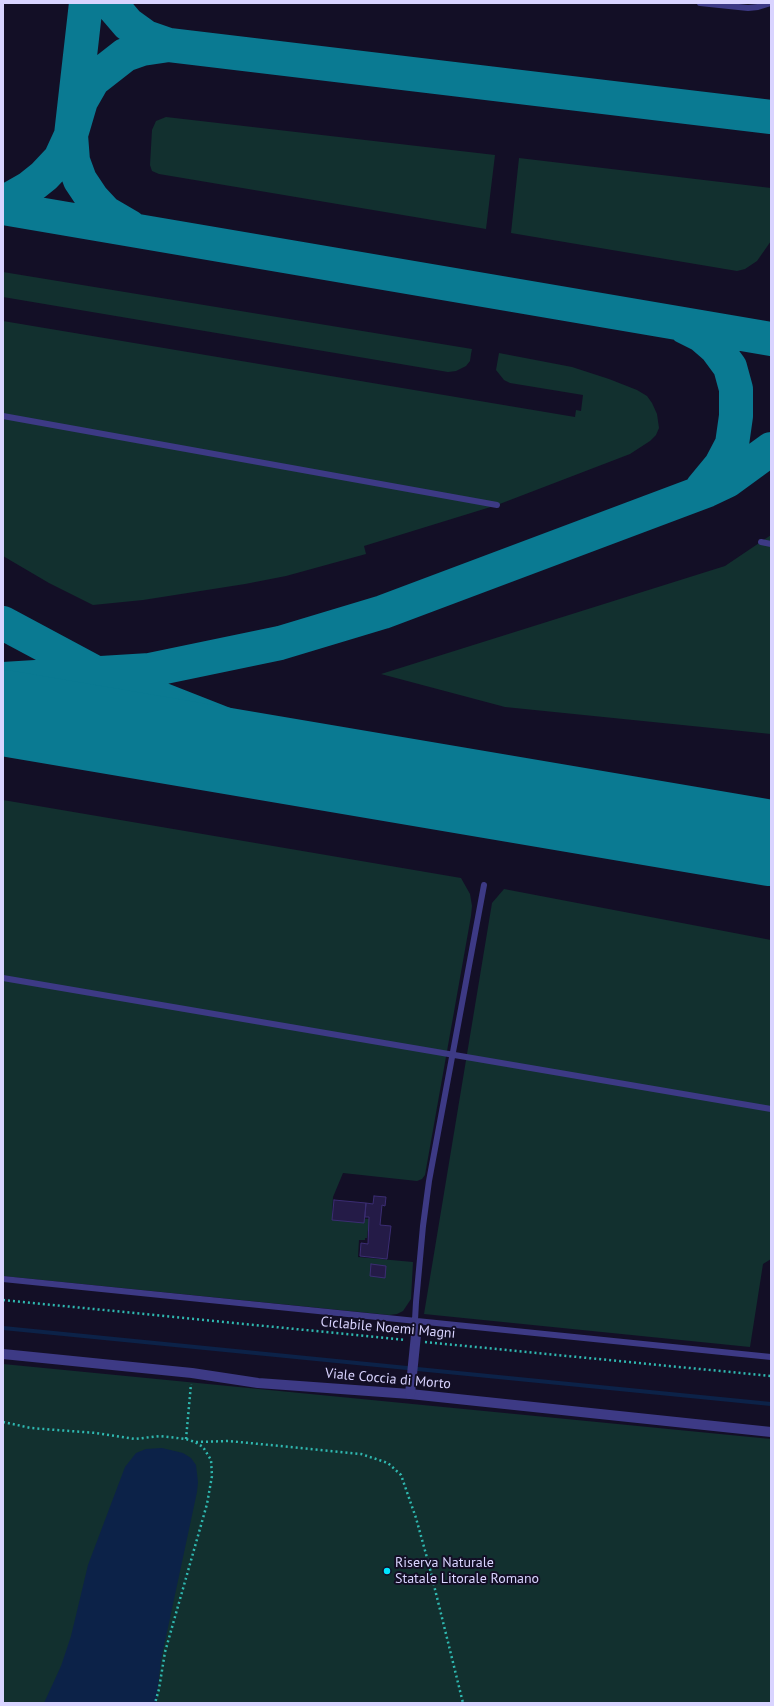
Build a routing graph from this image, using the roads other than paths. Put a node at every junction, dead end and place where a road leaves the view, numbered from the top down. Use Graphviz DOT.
graph roads {
  1 [pos="700,3"];
  2 [pos="771,3"];
  3 [pos="3,416"];
  4 [pos="497,505"];
  5 [pos="761,542"];
  6 [pos="771,544"];
  7 [pos="484,885"];
  8 [pos="3,978"];
  9 [pos="771,1109"];
  10 [pos="3,1279"];
  11 [pos="415,1320"];
  12 [pos="416,1339"];
  13 [pos="3,1354"];
  14 [pos="771,1356"];
  15 [pos="410,1394"];
  16 [pos="771,1432"];
  1 -- 2 [label="lane"];
  3 -- 4 [label="lane"];
  5 -- 6 [label="lane"];
  7 -- 11 [label="lane"];
  8 -- 9 [label="lane"];
  10 -- 11 [label="lane"];
  11 -- 12 [label="lane"];
  11 -- 14 [label="lane"];
  12 -- 15 [label="street, bridge"];
  13 -- 15 [label="street, Viale Coccia di Morto"];
  15 -- 16 [label="street, Viale Coccia di Morto"];
}
